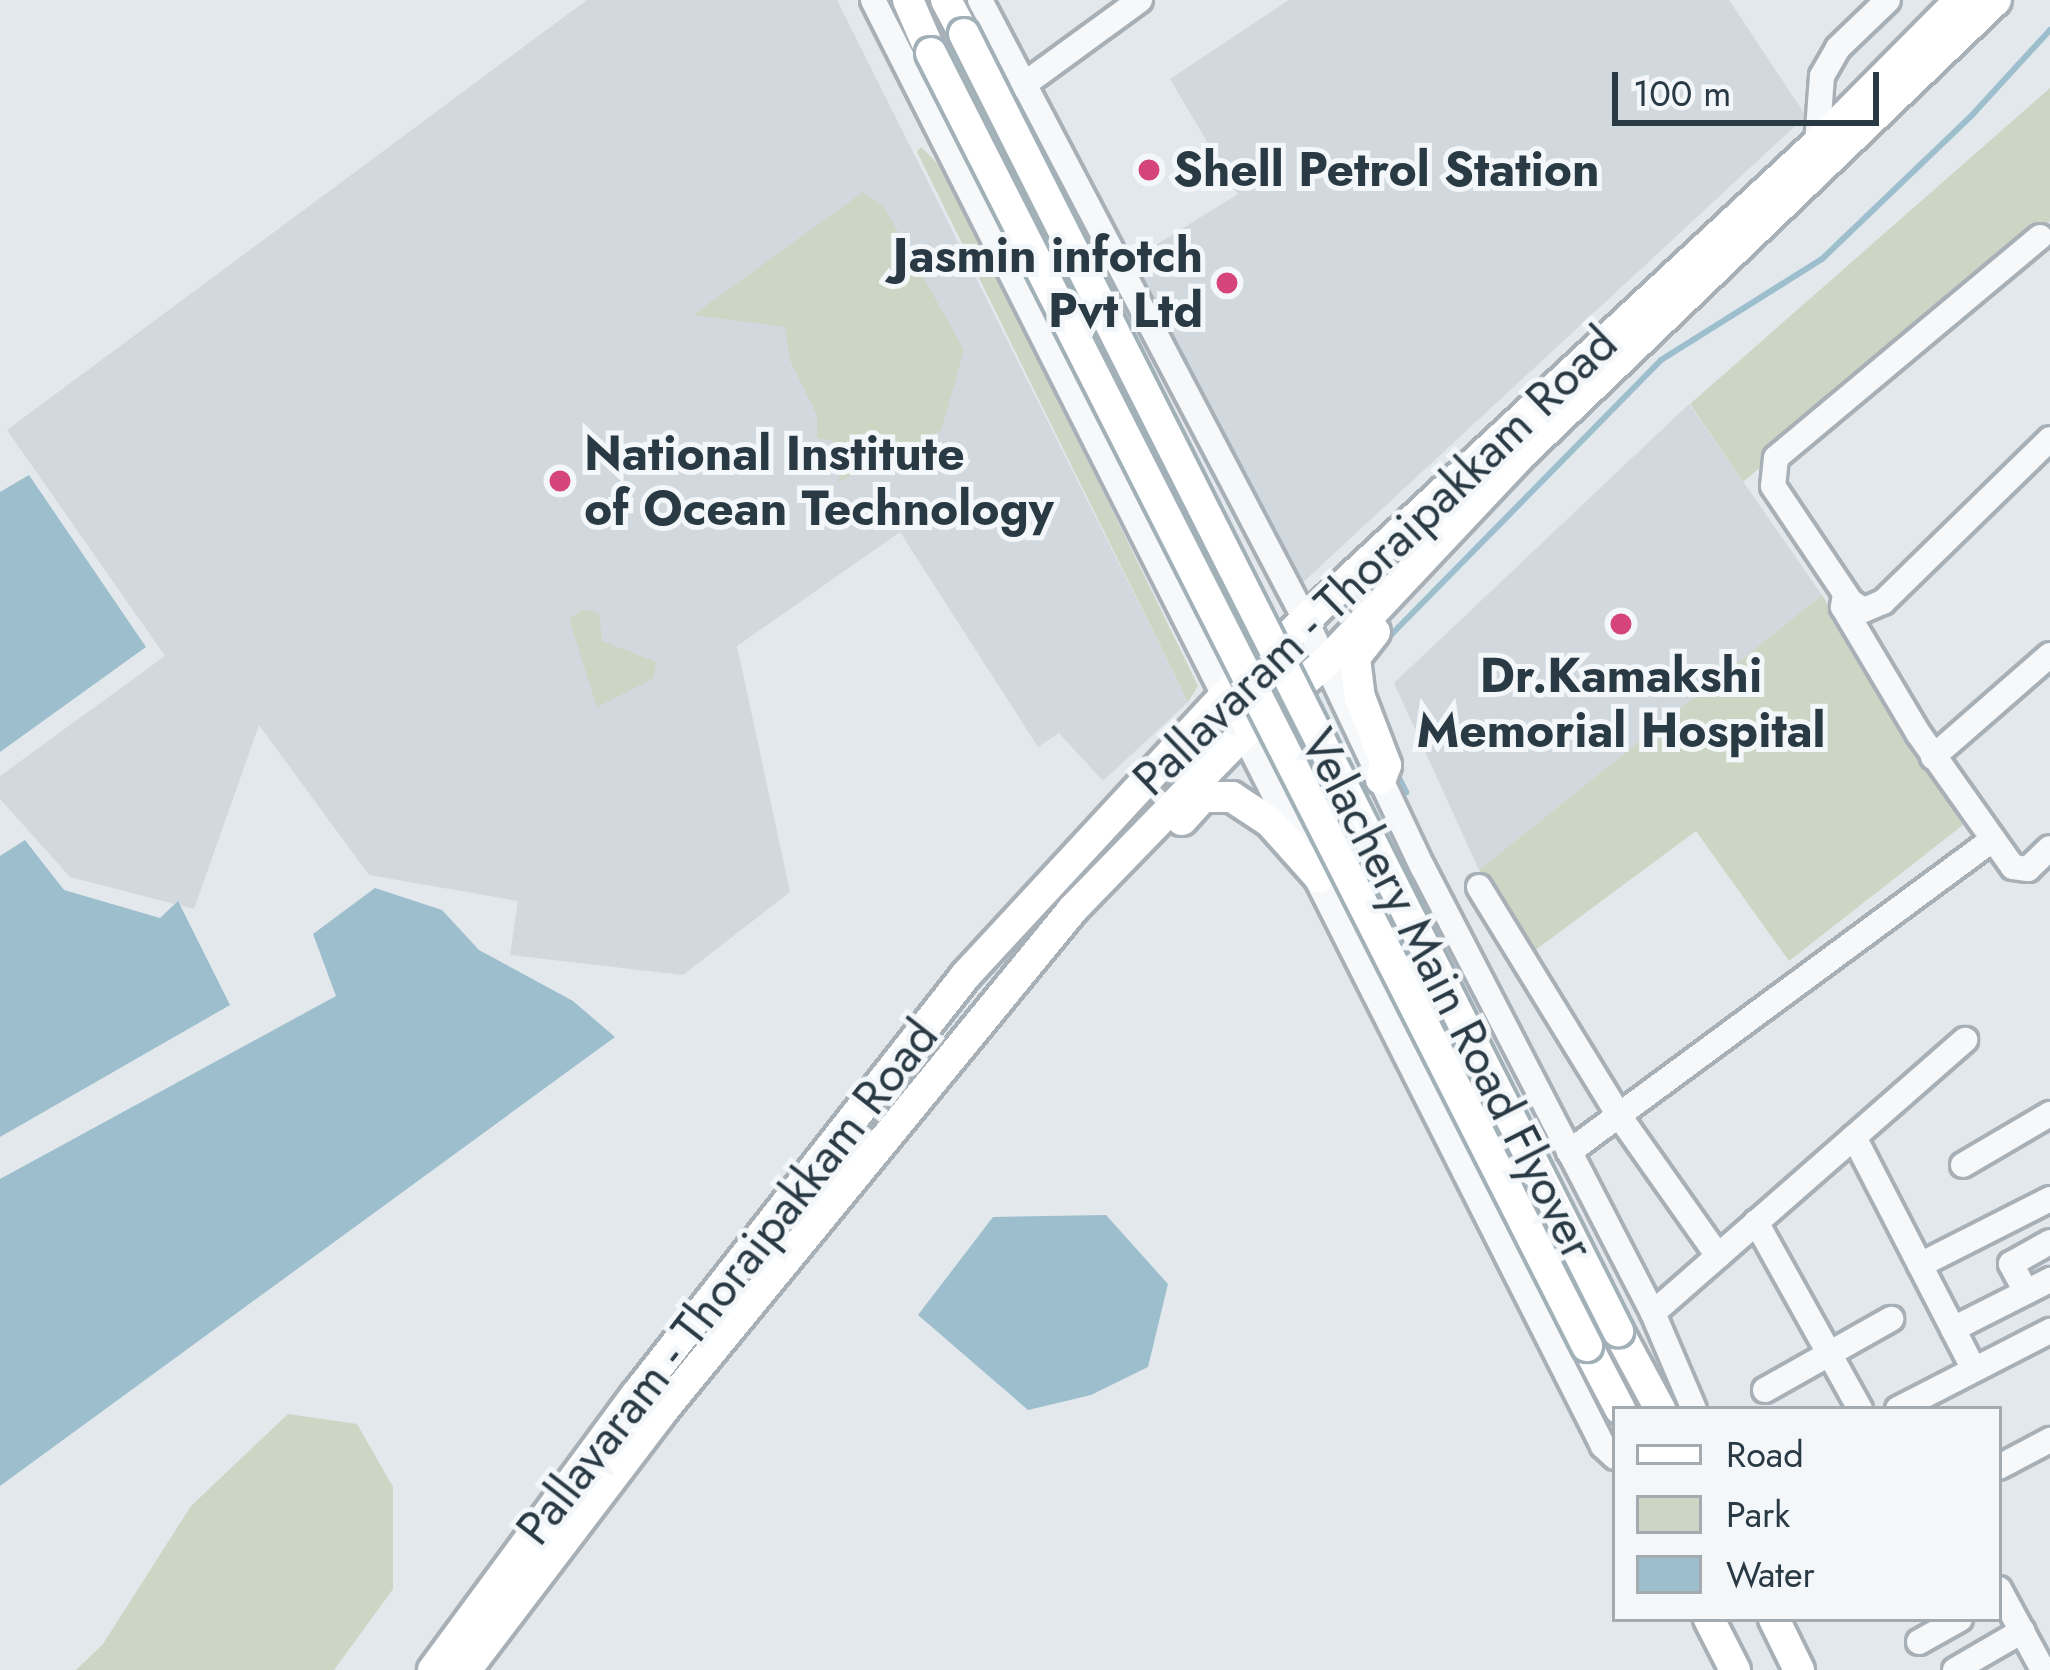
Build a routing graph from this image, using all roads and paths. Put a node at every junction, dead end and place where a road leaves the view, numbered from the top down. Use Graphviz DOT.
graph roads {
  1 [pos="873,0"];
  2 [pos="908,0"];
  3 [pos="946,0"];
  4 [pos="980,0"];
  5 [pos="1140,0"];
  6 [pos="1888,0"];
  7 [pos="1960,0"];
  8 [pos="1996,0"];
  9 [pos="1022,86"];
  10 [pos="1817,144"];
  11 [pos="2040,237"];
  12 [pos="2050,439"];
  13 [pos="1492,486"];
  14 [pos="1845,593"];
  15 [pos="1306,621"];
  16 [pos="2050,655"];
  17 [pos="1325,662"];
  18 [pos="1224,696"];
  19 [pos="1241,735"];
  20 [pos="1933,757"];
  21 [pos="1382,779"];
  22 [pos="1992,840"];
  23 [pos="2050,848"];
  24 [pos="1120,873"];
  25 [pos="1319,877"];
  26 [pos="1479,887"];
  27 [pos="1965,1040"];
  28 [pos="2050,1114"];
  29 [pos="1619,1117"];
  30 [pos="1854,1137"];
  31 [pos="1569,1151"];
  32 [pos="1964,1165"];
  33 [pos="2050,1199"];
  34 [pos="1756,1222"];
  35 [pos="2050,1242"];
  36 [pos="1718,1256"];
  37 [pos="1920,1265"];
  38 [pos="2050,1280"];
  39 [pos="2026,1292"];
  40 [pos="1653,1313"];
  41 [pos="1891,1318"];
  42 [pos="1954,1328"];
  43 [pos="2050,1330"];
  44 [pos="1831,1353"];
  45 [pos="1974,1370"];
  46 [pos="1765,1390"];
  47 [pos="1618,1406"];
  48 [pos="1658,1406"];
  49 [pos="1693,1406"];
  50 [pos="1858,1406"];
  51 [pos="1904,1406"];
  52 [pos="639,1416"];
  53 [pos="2050,1440"];
  54 [pos="1612,1454"];
  55 [pos="2002,1465"];
  56 [pos="2002,1597"];
  57 [pos="1711,1622"];
  58 [pos="1775,1622"];
  59 [pos="1955,1622"];
  60 [pos="2022,1631"];
  61 [pos="1919,1642"];
  62 [pos="2037,1668"];
  63 [pos="433,1670"];
  64 [pos="466,1670"];
  65 [pos="1735,1670"];
  66 [pos="1798,1670"];
  67 [pos="1955,1670"];
  1 -- 18 [label="street"];
  2 -- 47 [label="main road, Velachery Main Road Flyover, bridge"];
  3 -- 48 [label="main road, Velachery Main Road Flyover, bridge"];
  4 -- 9 [label="street"];
  5 -- 9 [label="street"];
  6 -- 10 [label="street"];
  7 -- 10 [label="main road, Pallavaram - Thoraipakkam Road"];
  8 -- 13 [label="main road, Pallavaram - Thoraipakkam Road"];
  9 -- 15 [label="street"];
  10 -- 15 [label="main road, Pallavaram - Thoraipakkam Road"];
  11 -- 14 [label="street"];
  12 -- 14 [label="street"];
  13 -- 17 [label="main road, Pallavaram - Thoraipakkam Road"];
  13 -- 21 [label="main road"];
  14 -- 20 [label="street"];
  15 -- 17 [label="street"];
  15 -- 18 [label="main road, Pallavaram - Thoraipakkam Road"];
  16 -- 20 [label="street"];
  17 -- 19 [label="main road, Pallavaram - Thoraipakkam Road"];
  17 -- 21 [label="street"];
  18 -- 19 [label="street"];
  18 -- 52 [label="main road, Pallavaram - Thoraipakkam Road"];
  19 -- 24 [label="main road, Pallavaram - Thoraipakkam Road"];
  19 -- 25 [label="street"];
  20 -- 22 [label="street"];
  21 -- 31 [label="street"];
  22 -- 23 [label="street"];
  22 -- 29 [label="street"];
  24 -- 25 [label="main road"];
  24 -- 52 [label="main road, Pallavaram - Thoraipakkam Road"];
  25 -- 54 [label="street"];
  26 -- 29 [label="street"];
  27 -- 30 [label="street"];
  28 -- 32 [label="street"];
  29 -- 31 [label="street"];
  29 -- 36 [label="street"];
  30 -- 34 [label="street"];
  30 -- 37 [label="street"];
  31 -- 40 [label="street"];
  33 -- 37 [label="street"];
  34 -- 36 [label="street"];
  34 -- 44 [label="street"];
  35 -- 39 [label="street"];
  36 -- 40 [label="street"];
  37 -- 42 [label="street"];
  38 -- 39 [label="street"];
  39 -- 42 [label="street"];
  40 -- 49 [label="street"];
  41 -- 44 [label="street"];
  42 -- 45 [label="street"];
  43 -- 45 [label="street"];
  44 -- 46 [label="street"];
  44 -- 50 [label="street"];
  45 -- 51 [label="street"];
  52 -- 63 [label="main road, Pallavaram - Thoraipakkam Road"];
  52 -- 64 [label="main road, Pallavaram - Thoraipakkam Road"];
  53 -- 55 [label="street"];
  56 -- 60 [label="street"];
  57 -- 65 [label="main road"];
  58 -- 66 [label="main road"];
  59 -- 61 [label="street"];
  60 -- 62 [label="street"];
  60 -- 67 [label="street"];
}
